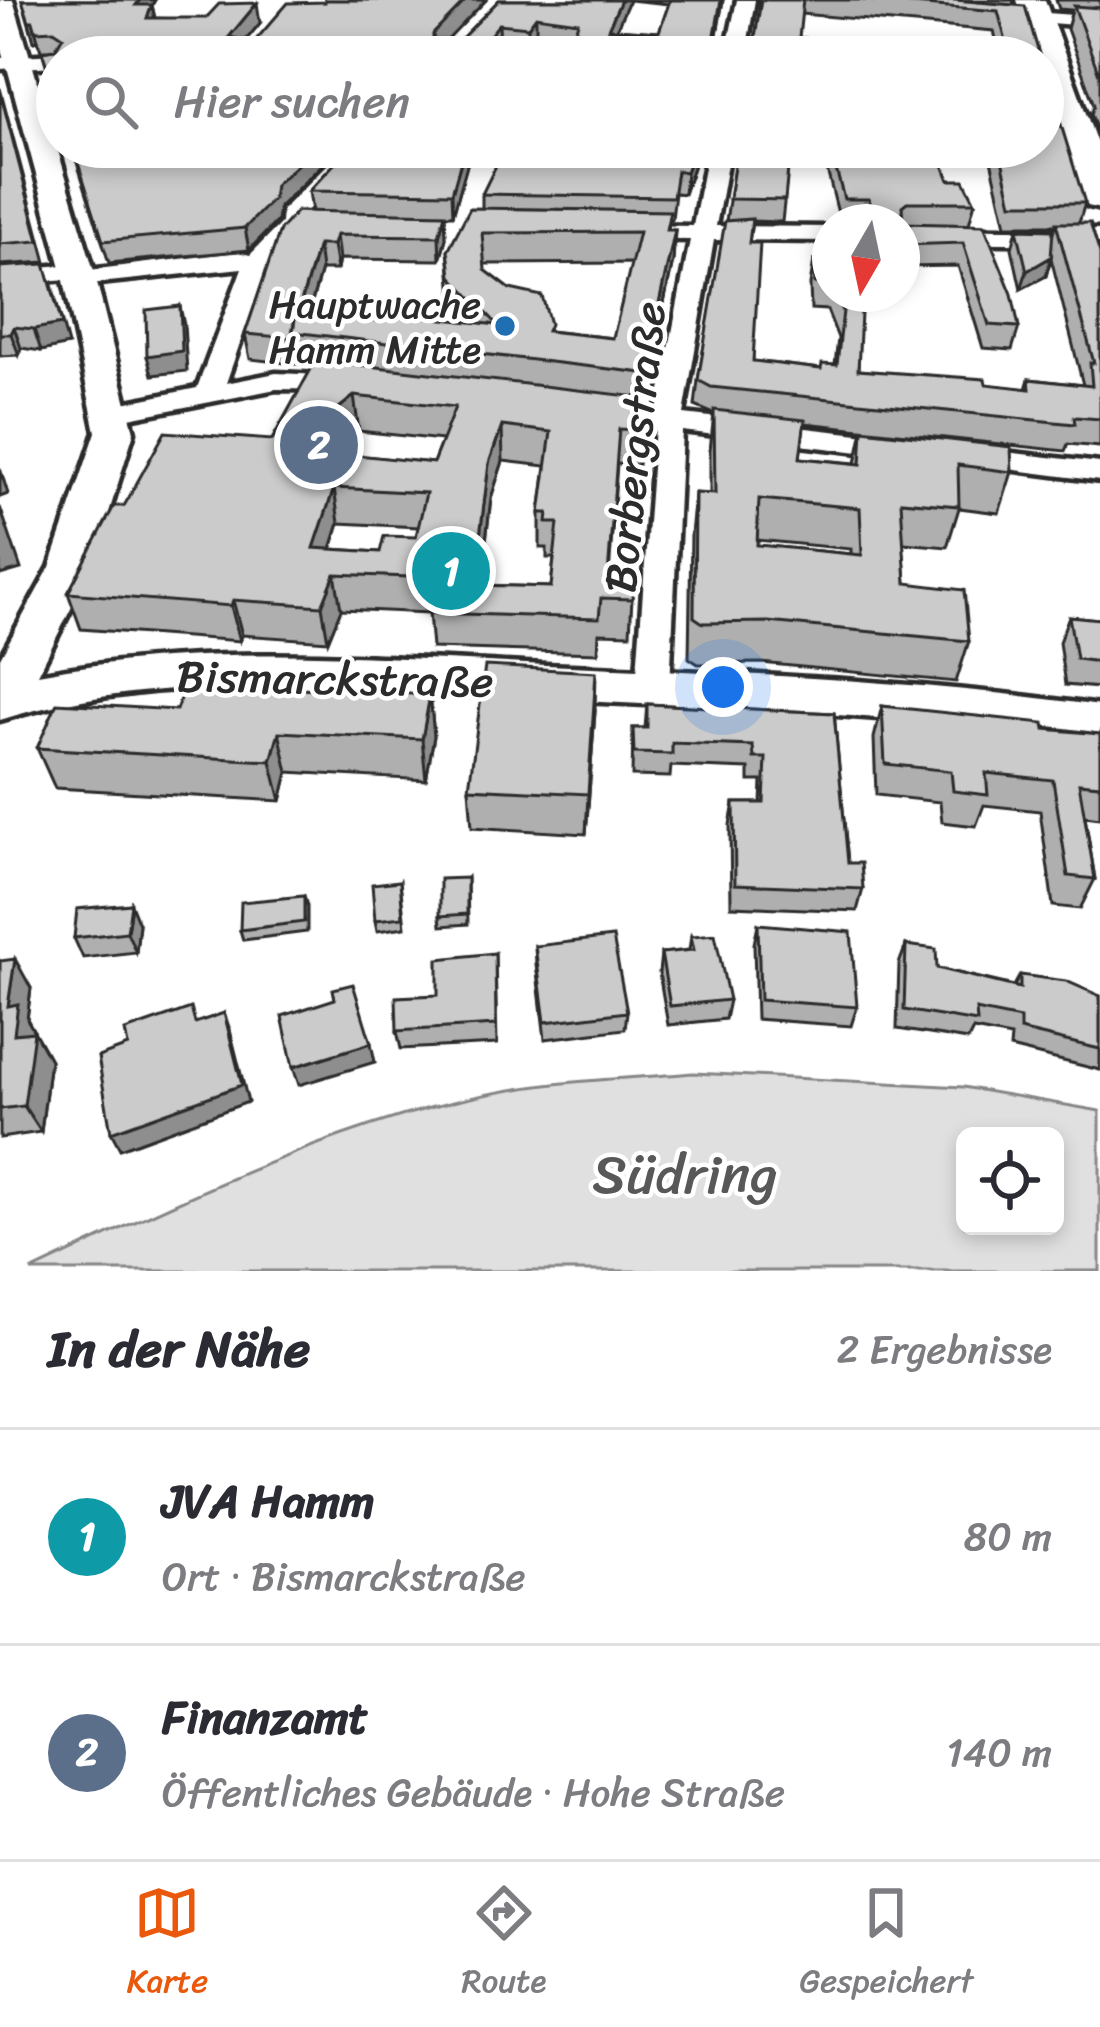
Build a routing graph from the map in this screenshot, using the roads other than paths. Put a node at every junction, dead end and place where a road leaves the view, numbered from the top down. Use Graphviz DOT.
graph roads {
  1 [pos="2,0"];
  2 [pos="746,0"];
  3 [pos="1034,9"];
  4 [pos="991,14"];
  5 [pos="1100,22"];
  6 [pos="740,36"];
  7 [pos="9,62"];
  8 [pos="1064,127"];
  9 [pos="36,144"];
  10 [pos="44,168"];
  11 [pos="336,168"];
  12 [pos="715,168"];
  13 [pos="1100,199"];
  14 [pos="610,232"];
  15 [pos="704,233"];
  16 [pos="812,234"];
  17 [pos="920,235"];
  18 [pos="1100,237"];
  19 [pos="255,264"];
  20 [pos="79,274"];
  21 [pos="0,277"];
  22 [pos="377,387"];
  23 [pos="209,393"];
  24 [pos="574,410"];
  25 [pos="114,413"];
  26 [pos="669,420"];
  27 [pos="1100,472"];
  28 [pos="653,686"];
  29 [pos="1,700"];
  30 [pos="1100,724"];
  1 -- 7 [label="main road"];
  2 -- 6 [label="street"];
  3 -- 4 [label="street"];
  3 -- 5 [label="street"];
  7 -- 9 [label="main road"];
  8 -- 13 [label="main road"];
  10 -- 20 [label="main road"];
  11 -- 19 [label="street"];
  12 -- 15 [label="street, Borbergstraße"];
  14 -- 15 [label="street"];
  15 -- 16 [label="street"];
  15 -- 26 [label="street, Borbergstraße"];
  17 -- 18 [label="street"];
  19 -- 20 [label="street"];
  19 -- 23 [label="street"];
  20 -- 21 [label="street"];
  20 -- 25 [label="main road"];
  22 -- 23 [label="street"];
  23 -- 25 [label="street"];
  24 -- 26 [label="street"];
  25 -- 29 [label="main road"];
  26 -- 27 [label="street"];
  26 -- 28 [label="street, Borbergstraße"];
  28 -- 29 [label="main road, Bismarckstraße"];
  28 -- 30 [label="main road, Bismarckstraße"];
}
